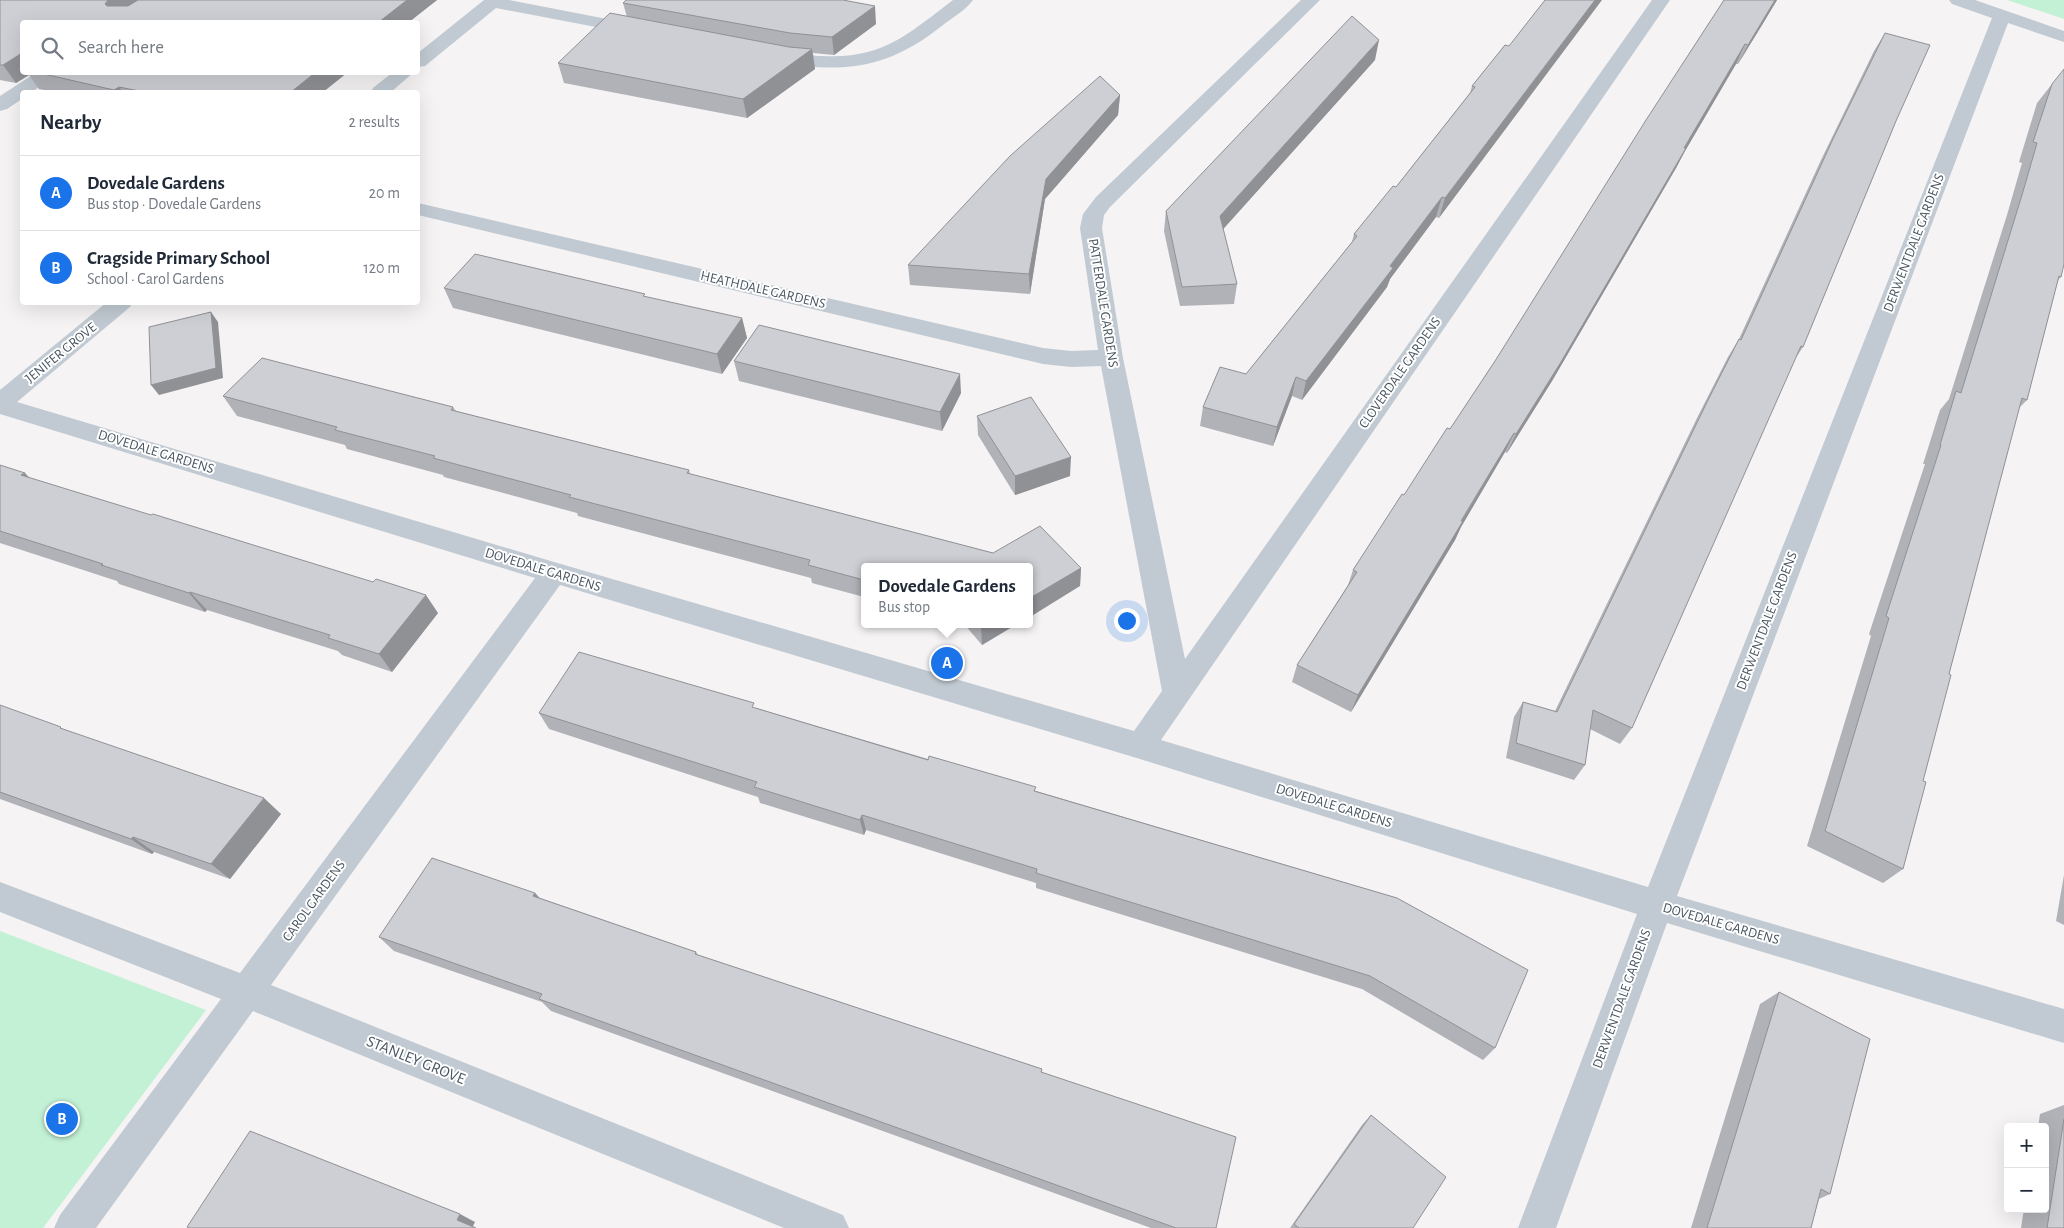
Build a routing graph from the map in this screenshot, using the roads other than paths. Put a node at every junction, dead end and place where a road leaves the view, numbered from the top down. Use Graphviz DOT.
graph roads {
  1 [pos="964,0"];
  2 [pos="1311,0"];
  3 [pos="1661,0"];
  4 [pos="1958,0"];
  5 [pos="494,1"];
  6 [pos="2002,16"];
  7 [pos="657,33"];
  8 [pos="2064,37"];
  9 [pos="764,54"];
  10 [pos="420,60"];
  11 [pos="45,75"];
  12 [pos="401,75"];
  13 [pos="23,90"];
  14 [pos="382,90"];
  15 [pos="20,92"];
  16 [pos="0,105"];
  17 [pos="420,209"];
  18 [pos="118,305"];
  19 [pos="1111,358"];
  20 [pos="0,404"];
  21 [pos="554,573"];
  22 [pos="1177,692"];
  23 [pos="1140,746"];
  24 [pos="0,897"];
  25 [pos="1657,905"];
  26 [pos="247,992"];
  27 [pos="2064,1026"];
  28 [pos="73,1228"];
  29 [pos="830,1228"];
  30 [pos="1537,1228"];
  1 -- 9 [label="street"];
  2 -- 19 [label="street, PATTERDALE GARDENS"];
  3 -- 22 [label="street, CLOVERDALE GARDENS"];
  4 -- 6 [label="street"];
  5 -- 7 [label="street"];
  5 -- 10 [label="street"];
  6 -- 8 [label="street"];
  6 -- 25 [label="street, DERWENTDALE GARDENS"];
  11 -- 13 [label="street"];
  12 -- 14 [label="street"];
  15 -- 16 [label="street"];
  17 -- 19 [label="street, HEATHDALE GARDENS"];
  18 -- 20 [label="street, JENIFER GROVE"];
  19 -- 22 [label="street, PATTERDALE GARDENS"];
  20 -- 21 [label="street, DOVEDALE GARDENS"];
  21 -- 23 [label="street, DOVEDALE GARDENS"];
  21 -- 26 [label="street, CAROL GARDENS"];
  22 -- 23 [label="street, CLOVERDALE GARDENS"];
  23 -- 25 [label="street, DOVEDALE GARDENS"];
  24 -- 26 [label="street, STANLEY GROVE"];
  25 -- 27 [label="street, DOVEDALE GARDENS"];
  25 -- 30 [label="street, DERWENTDALE GARDENS"];
  26 -- 28 [label="street, CAROL GARDENS"];
  26 -- 29 [label="street, STANLEY GROVE"];
}
